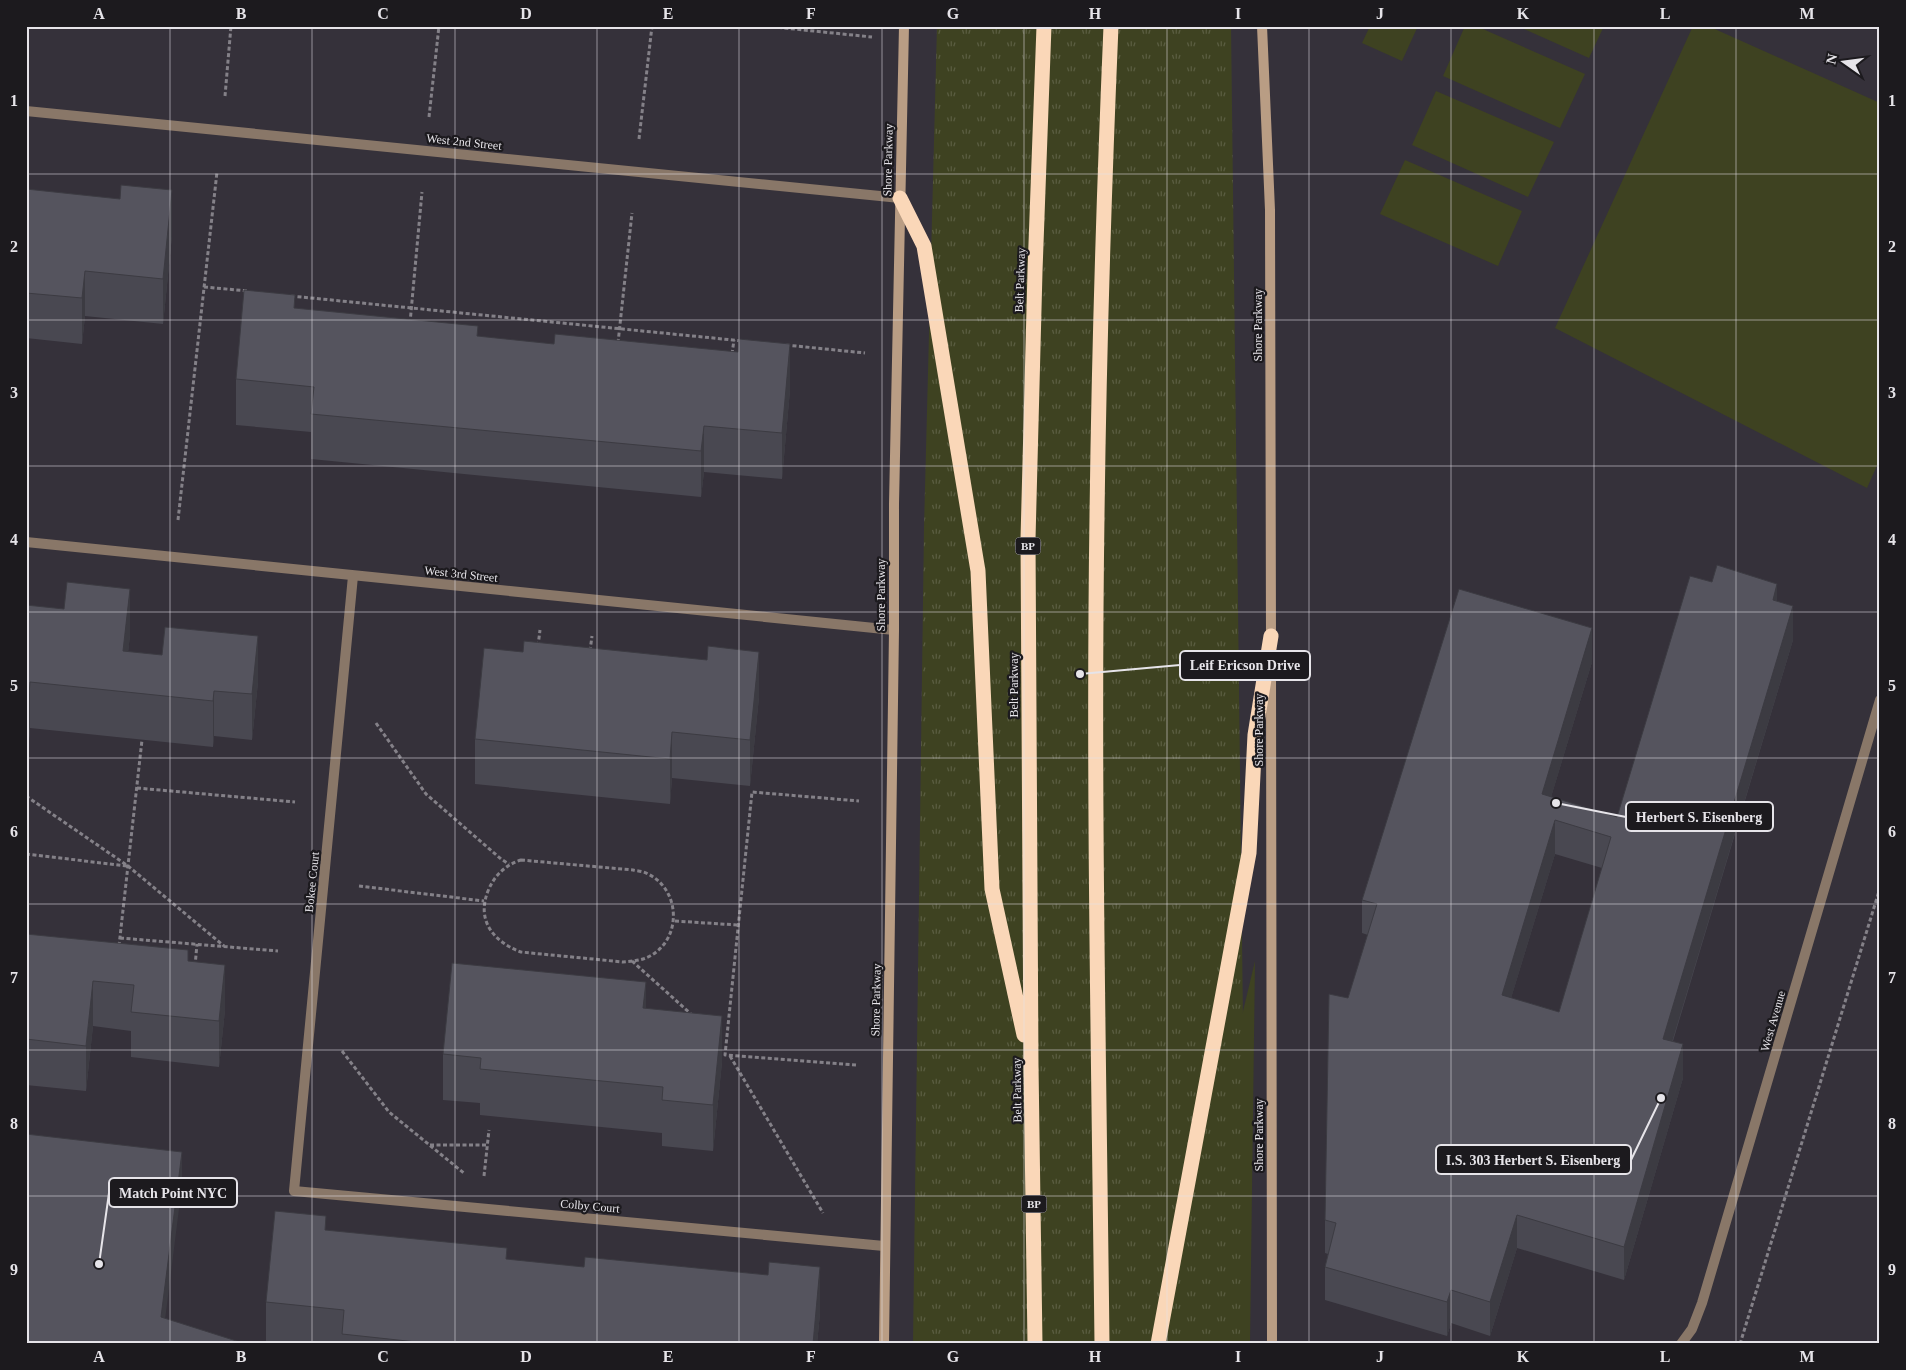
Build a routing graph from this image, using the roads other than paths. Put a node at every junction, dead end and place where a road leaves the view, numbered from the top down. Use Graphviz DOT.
graph roads {
  1 [pos="904,26"];
  2 [pos="1044,26"];
  3 [pos="1111,26"];
  4 [pos="1262,26"];
  5 [pos="26,111"];
  6 [pos="900,198"];
  7 [pos="26,542"];
  8 [pos="354,576"];
  9 [pos="894,630"];
  10 [pos="1271,636"];
  11 [pos="1880,700"];
  12 [pos="1031,1065"];
  13 [pos="294,1191"];
  14 [pos="884,1246"];
  15 [pos="884,1344"];
  16 [pos="1036,1344"];
  17 [pos="1102,1344"];
  18 [pos="1158,1344"];
  19 [pos="1272,1344"];
  20 [pos="1681,1344"];
  1 -- 6 [label="main road, Shore Parkway"];
  2 -- 12 [label="highway, Belt Parkway / BP"];
  3 -- 17 [label="highway"];
  4 -- 10 [label="main road, Shore Parkway"];
  5 -- 6 [label="street, West 2nd Street"];
  6 -- 9 [label="main road, Shore Parkway"];
  6 -- 12 [label="highway"];
  7 -- 8 [label="street, West 3rd Street"];
  8 -- 9 [label="street, West 3rd Street"];
  8 -- 13 [label="street, Bokee Court"];
  9 -- 14 [label="main road, Shore Parkway"];
  10 -- 18 [label="highway"];
  10 -- 19 [label="main road, Shore Parkway"];
  11 -- 20 [label="street, West Avenue"];
  12 -- 16 [label="highway, Belt Parkway / BP"];
  13 -- 14 [label="street, Colby Court"];
  14 -- 15 [label="main road, Shore Parkway"];
}
